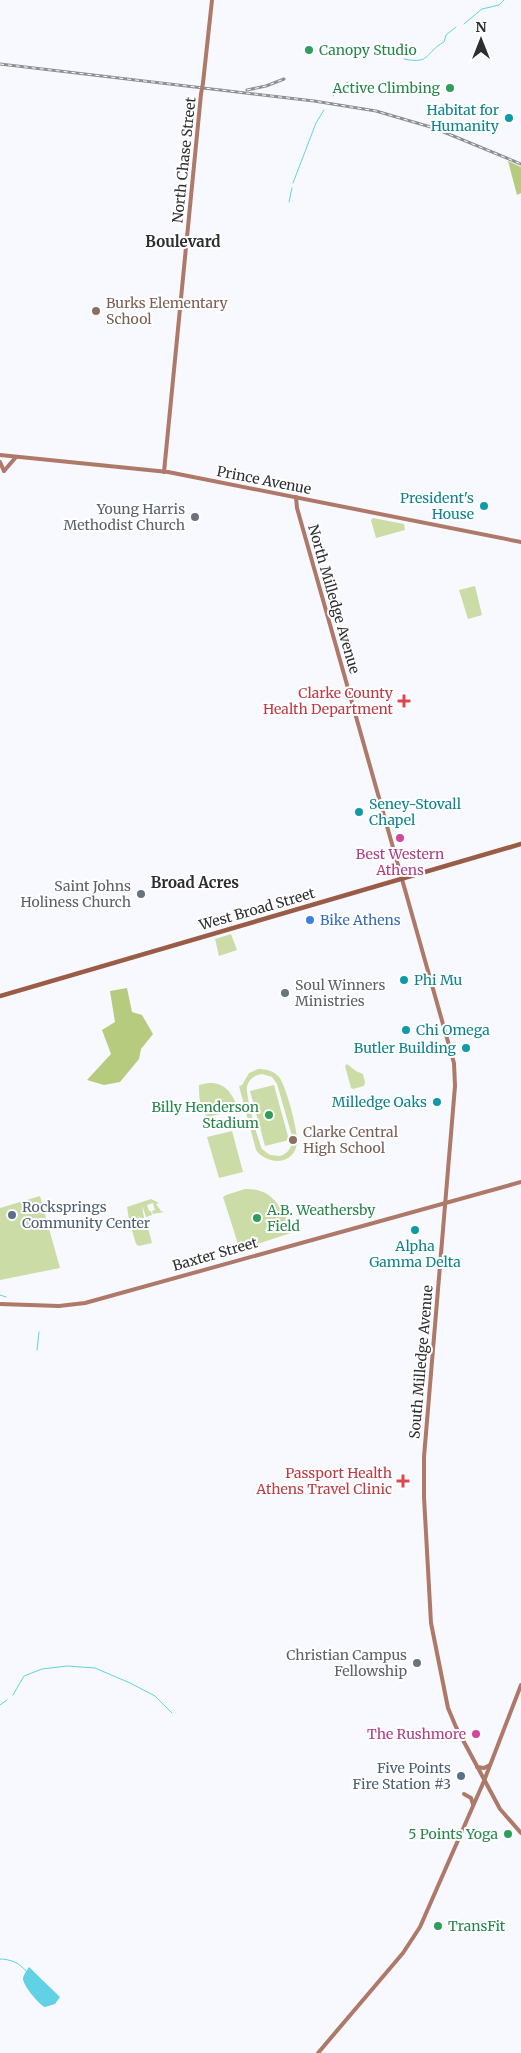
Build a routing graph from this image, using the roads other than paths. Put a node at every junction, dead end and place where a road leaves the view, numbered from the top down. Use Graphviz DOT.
graph roads {
  1 [pos="212,0"];
  2 [pos="0,455"];
  3 [pos="16,457"];
  4 [pos="0,462"];
  5 [pos="164,472"];
  6 [pos="296,498"];
  7 [pos="521,542"];
  8 [pos="521,844"];
  9 [pos="402,879"];
  10 [pos="0,996"];
  11 [pos="521,1182"];
  12 [pos="445,1204"];
  13 [pos="0,1304"];
  14 [pos="521,1685"];
  15 [pos="490,1765"];
  16 [pos="477,1767"];
  17 [pos="484,1781"];
  18 [pos="464,1794"];
  19 [pos="473,1804"];
  20 [pos="521,1833"];
  21 [pos="318,2053"];
  1 -- 5 [label="main road, North Chase Street, bridge"];
  2 -- 3 [label="main road, Prince Avenue"];
  3 -- 4 [label="main road"];
  3 -- 5 [label="main road, Prince Avenue"];
  5 -- 6 [label="main road, Prince Avenue"];
  6 -- 7 [label="main road, Prince Avenue"];
  6 -- 9 [label="main road, North Milledge Avenue"];
  8 -- 9 [label="main road, West Broad Street"];
  9 -- 10 [label="main road, West Broad Street"];
  9 -- 12 [label="main road, South Milledge Avenue"];
  11 -- 12 [label="main road, Baxter Street"];
  12 -- 13 [label="main road, Baxter Street"];
  12 -- 16 [label="main road, South Milledge Avenue"];
  14 -- 15 [label="main road"];
  15 -- 16 [label="main road"];
  15 -- 17 [label="main road"];
  16 -- 17 [label="main road, South Milledge Avenue"];
  17 -- 19 [label="main road"];
  17 -- 20 [label="main road, South Milledge Avenue"];
  18 -- 19 [label="main road"];
  19 -- 21 [label="main road"];
}
